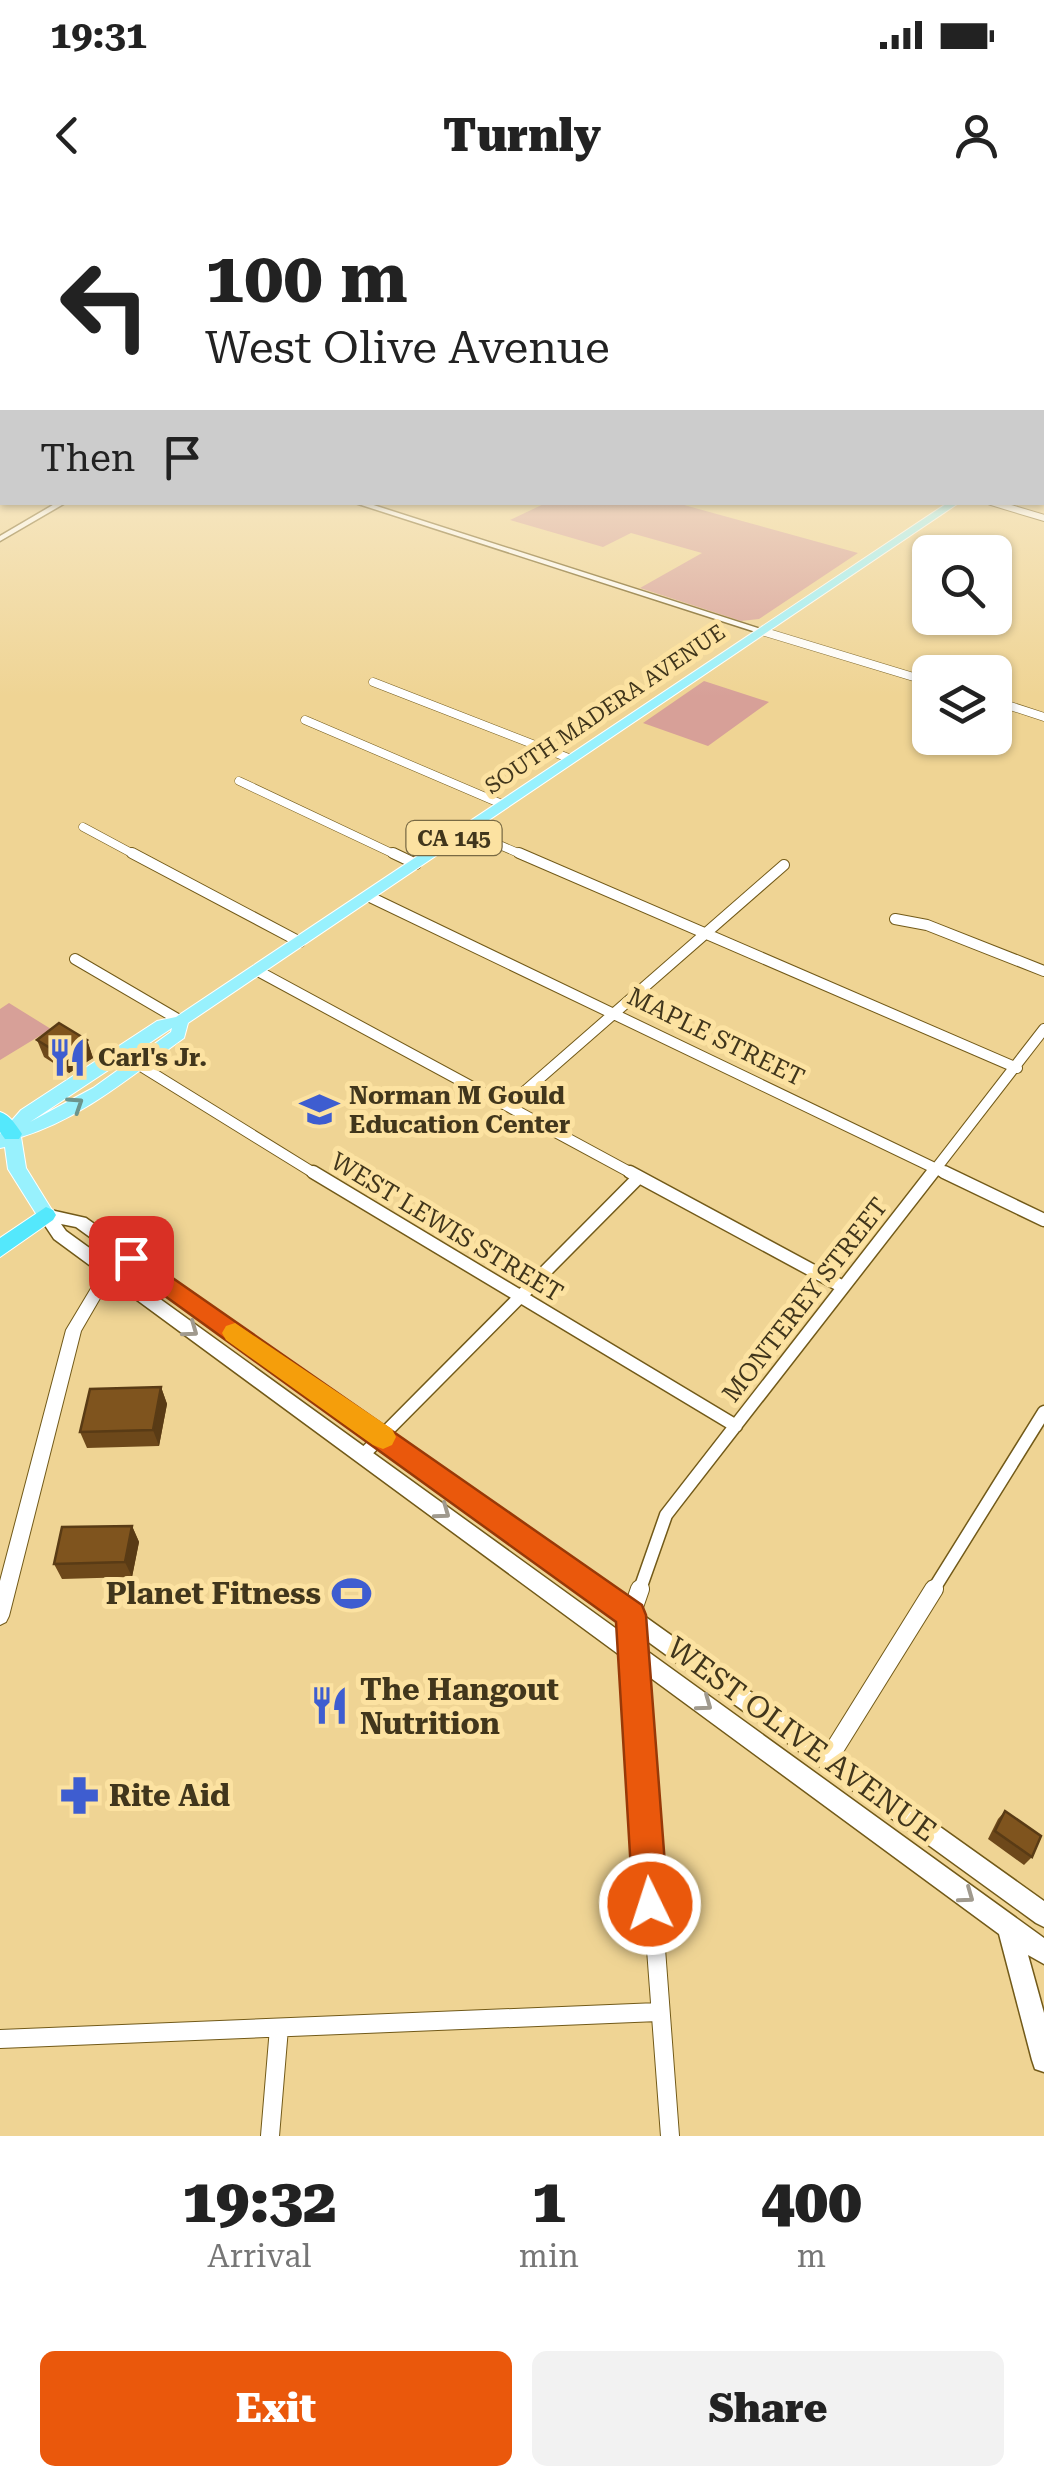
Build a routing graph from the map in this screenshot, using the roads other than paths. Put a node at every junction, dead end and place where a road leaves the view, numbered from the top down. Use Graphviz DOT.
graph roads {
  1 [pos="41,515"];
  2 [pos="397,515"];
  3 [pos="936,515"];
  4 [pos="0,539"];
  5 [pos="762,631"];
  6 [pos="912,677"];
  7 [pos="373,682"];
  8 [pos="1012,707"];
  9 [pos="1044,716"];
  10 [pos="306,720"];
  11 [pos="571,760"];
  12 [pos="239,781"];
  13 [pos="504,804"];
  14 [pos="83,827"];
  15 [pos="465,830"];
  16 [pos="416,864"];
  17 [pos="784,865"];
  18 [pos="368,896"];
  19 [pos="894,920"];
  20 [pos="707,932"];
  21 [pos="300,942"];
  22 [pos="75,959"];
  23 [pos="256,970"];
  24 [pos="1044,971"];
  25 [pos="615,1012"];
  26 [pos="181,1022"];
  27 [pos="1044,1029"];
  28 [pos="136,1063"];
  29 [pos="1017,1068"];
  30 [pos="508,1106"];
  31 [pos="4,1132"];
  32 [pos="938,1170"];
  33 [pos="0,1172"];
  34 [pos="639,1178"];
  35 [pos="24,1184"];
  36 [pos="46,1216"];
  37 [pos="1044,1220"];
  38 [pos="0,1249"];
  39 [pos="131,1258"];
  40 [pos="112,1273"];
  41 [pos="843,1288"];
  42 [pos="520,1299"];
  43 [pos="1044,1412"];
  44 [pos="736,1426"];
  45 [pos="382,1436"];
  46 [pos="364,1454"];
  47 [pos="631,1615"];
  48 [pos="0,1616"];
  49 [pos="634,1653"];
  50 [pos="828,1761"];
  51 [pos="1044,1914"];
  52 [pos="1009,1926"];
  53 [pos="1044,1952"];
  54 [pos="658,2012"];
  55 [pos="279,2028"];
  56 [pos="0,2039"];
  57 [pos="1044,2060"];
  58 [pos="270,2136"];
  59 [pos="670,2136"];
  1 -- 4 [label="main road"];
  2 -- 5 [label="main road"];
  3 -- 5 [label="main road, SOUTH MADERA AVENUE / CA 145"];
  5 -- 6 [label="street"];
  5 -- 11 [label="main road, SOUTH MADERA AVENUE / CA 145"];
  7 -- 11 [label="street"];
  8 -- 9 [label="street"];
  10 -- 13 [label="street"];
  11 -- 13 [label="main road, SOUTH MADERA AVENUE / CA 145"];
  12 -- 16 [label="street"];
  13 -- 15 [label="main road, SOUTH MADERA AVENUE / CA 145"];
  14 -- 21 [label="street"];
  15 -- 16 [label="main road, SOUTH MADERA AVENUE / CA 145"];
  15 -- 20 [label="street"];
  16 -- 18 [label="main road, SOUTH MADERA AVENUE / CA 145"];
  17 -- 20 [label="street"];
  18 -- 21 [label="main road, SOUTH MADERA AVENUE / CA 145"];
  18 -- 25 [label="street, MAPLE STREET"];
  19 -- 24 [label="street"];
  20 -- 25 [label="street"];
  20 -- 29 [label="street"];
  21 -- 23 [label="main road, SOUTH MADERA AVENUE / CA 145"];
  22 -- 26 [label="street"];
  23 -- 26 [label="main road, SOUTH MADERA AVENUE / CA 145"];
  23 -- 30 [label="street"];
  25 -- 30 [label="street"];
  25 -- 32 [label="street, MAPLE STREET"];
  26 -- 28 [label="main road, SOUTH MADERA AVENUE / CA 145"];
  26 -- 31 [label="main road, SOUTH MADERA AVENUE / CA 145"];
  27 -- 29 [label="street, MONTEREY STREET"];
  31 -- 28 [label="main road, SOUTH MADERA AVENUE / CA 145, one-way"];
  28 -- 42 [label="street, WEST LEWIS STREET"];
  29 -- 32 [label="street, MONTEREY STREET"];
  30 -- 34 [label="street"];
  31 -- 35 [label="main road, WEST OLIVE AVENUE"];
  32 -- 37 [label="street, MAPLE STREET"];
  32 -- 41 [label="street, MONTEREY STREET"];
  33 -- 35 [label="main road"];
  34 -- 41 [label="street"];
  34 -- 42 [label="street"];
  35 -- 36 [label="main road, WEST OLIVE AVENUE"];
  36 -- 38 [label="highway"];
  36 -- 39 [label="main road, WEST OLIVE AVENUE"];
  36 -- 40 [label="main road, WEST OLIVE AVENUE"];
  39 -- 40 [label="street"];
  39 -- 45 [label="main road, WEST OLIVE AVENUE"];
  40 -- 46 [label="main road, WEST OLIVE AVENUE, one-way"];
  40 -- 48 [label="street"];
  41 -- 44 [label="street, MONTEREY STREET"];
  42 -- 44 [label="street, WEST LEWIS STREET"];
  42 -- 45 [label="street"];
  43 -- 50 [label="street"];
  44 -- 47 [label="street, MONTEREY STREET"];
  45 -- 46 [label="street"];
  45 -- 47 [label="main road, WEST OLIVE AVENUE"];
  46 -- 49 [label="main road, WEST OLIVE AVENUE, one-way"];
  47 -- 49 [label="street"];
  47 -- 50 [label="main road, WEST OLIVE AVENUE"];
  49 -- 52 [label="main road, WEST OLIVE AVENUE, one-way"];
  49 -- 54 [label="street"];
  50 -- 51 [label="main road, WEST OLIVE AVENUE"];
  52 -- 53 [label="main road, WEST OLIVE AVENUE"];
  52 -- 57 [label="main road"];
  54 -- 55 [label="street"];
  54 -- 59 [label="street"];
  55 -- 56 [label="street"];
  55 -- 58 [label="street"];
}
